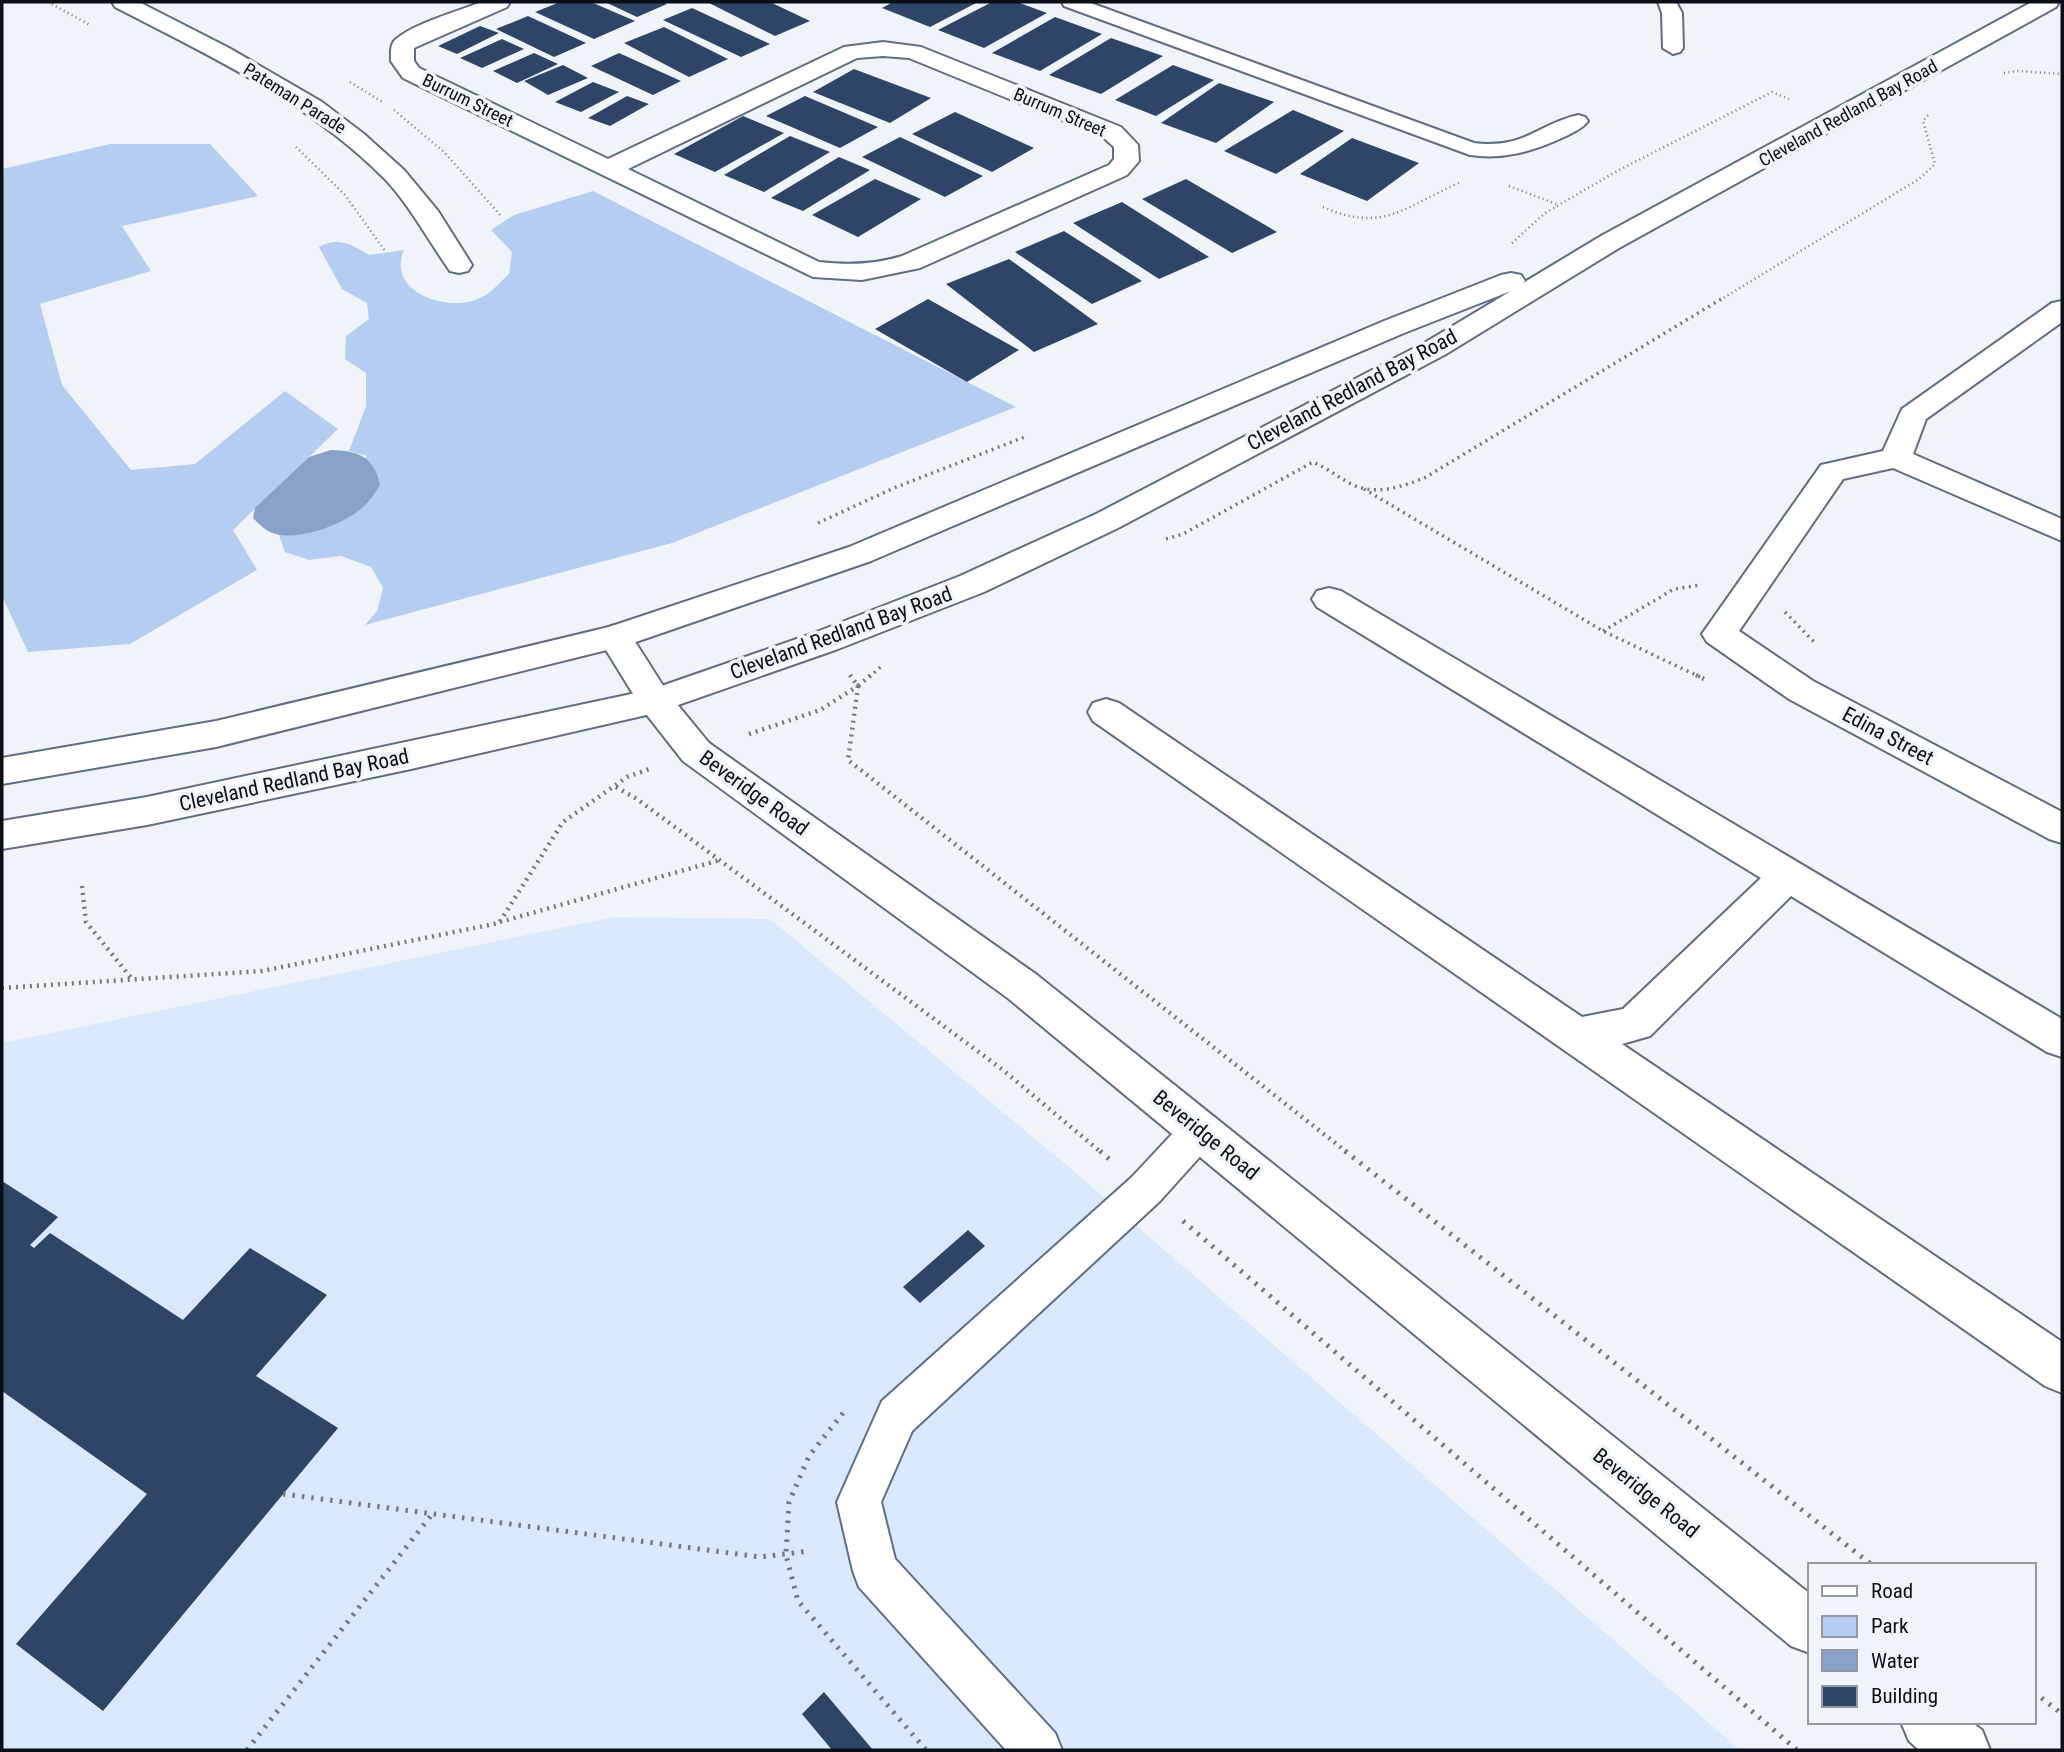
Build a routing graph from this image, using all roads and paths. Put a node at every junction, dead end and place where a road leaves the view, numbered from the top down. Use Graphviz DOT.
graph roads {
  1 [pos="48,2"];
  2 [pos="123,2"];
  3 [pos="499,2"];
  4 [pos="1071,2"];
  5 [pos="1667,2"];
  6 [pos="2048,2"];
  7 [pos="93,27"];
  8 [pos="1673,48"];
  9 [pos="2062,74"];
  10 [pos="1996,78"];
  11 [pos="1930,112"];
  12 [pos="1578,121"];
  13 [pos="287,139"];
  14 [pos="610,168"];
  15 [pos="1461,183"];
  16 [pos="1502,183"];
  17 [pos="1560,205"];
  18 [pos="1323,207"];
  19 [pos="1610,242"];
  20 [pos="385,251"];
  21 [pos="459,265"];
  22 [pos="2062,309"];
  23 [pos="1896,458"];
  24 [pos="2062,531"];
  25 [pos="1157,542"];
  26 [pos="1329,599"];
  27 [pos="615,637"];
  28 [pos="884,664"];
  29 [pos="848,673"];
  30 [pos="858,686"];
  31 [pos="656,701"];
  32 [pos="1106,712"];
  33 [pos="696,752"];
  34 [pos="2,771"];
  35 [pos="616,787"];
  36 [pos="2062,829"];
  37 [pos="2,835"];
  38 [pos="720,860"];
  39 [pos="1787,876"];
  40 [pos="82,886"];
  41 [pos="499,923"];
  42 [pos="132,979"];
  43 [pos="2,988"];
  44 [pos="1576,1036"];
  45 [pos="2062,1040"];
  46 [pos="1200,1130"];
  47 [pos="1146,1189"];
  48 [pos="2062,1370"];
  49 [pos="283,1494"];
  50 [pos="433,1513"];
  51 [pos="810,1551"];
  52 [pos="1869,1563"];
  53 [pos="1808,1625"];
  54 [pos="2036,1694"];
  55 [pos="2062,1714"];
  56 [pos="1930,1724"];
  57 [pos="247,1750"];
  58 [pos="1038,1750"];
  59 [pos="1797,1750"];
  60 [pos="1962,1750"];
  1 -- 7 [label="path"];
  2 -- 21 [label="main road, Pateman Parade"];
  3 -- 14 [label="main road, Burrum Street"];
  4 -- 12 [label="lane"];
  5 -- 8 [label="lane"];
  6 -- 19 [label="main road, Cleveland Redland Bay Road"];
  9 -- 10 [label="path"];
  11 -- 25 [label="path"];
  13 -- 20 [label="path"];
  14 -- 14 [label="main road, Burrum Street"];
  15 -- 18 [label="path"];
  16 -- 17 [label="path"];
  19 -- 27 [label="main road, Cleveland Redland Bay Road"];
  19 -- 31 [label="main road, Cleveland Redland Bay Road"];
  22 -- 23 [label="main road"];
  23 -- 24 [label="main road"];
  23 -- 36 [label="main road, Edina Street"];
  26 -- 39 [label="main road"];
  27 -- 31 [label="main road, Beveridge Road"];
  27 -- 34 [label="main road, Cleveland Redland Bay Road"];
  28 -- 30 [label="path"];
  29 -- 30 [label="path"];
  30 -- 33 [label="path"];
  30 -- 52 [label="path"];
  31 -- 33 [label="main road, Beveridge Road"];
  31 -- 37 [label="main road, Cleveland Redland Bay Road"];
  32 -- 44 [label="main road"];
  33 -- 35 [label="path"];
  33 -- 46 [label="main road, Beveridge Road"];
  35 -- 38 [label="path"];
  35 -- 41 [label="path"];
  38 -- 41 [label="path"];
  38 -- 47 [label="path"];
  39 -- 44 [label="main road"];
  39 -- 45 [label="main road"];
  40 -- 42 [label="path"];
  41 -- 42 [label="path"];
  42 -- 43 [label="path"];
  44 -- 48 [label="main road"];
  46 -- 47 [label="lane"];
  46 -- 53 [label="main road, Beveridge Road"];
  47 -- 58 [label="lane"];
  47 -- 59 [label="path"];
  49 -- 50 [label="path"];
  50 -- 51 [label="path"];
  50 -- 57 [label="path"];
  54 -- 55 [label="path"];
  56 -- 60 [label="main road"];
}
